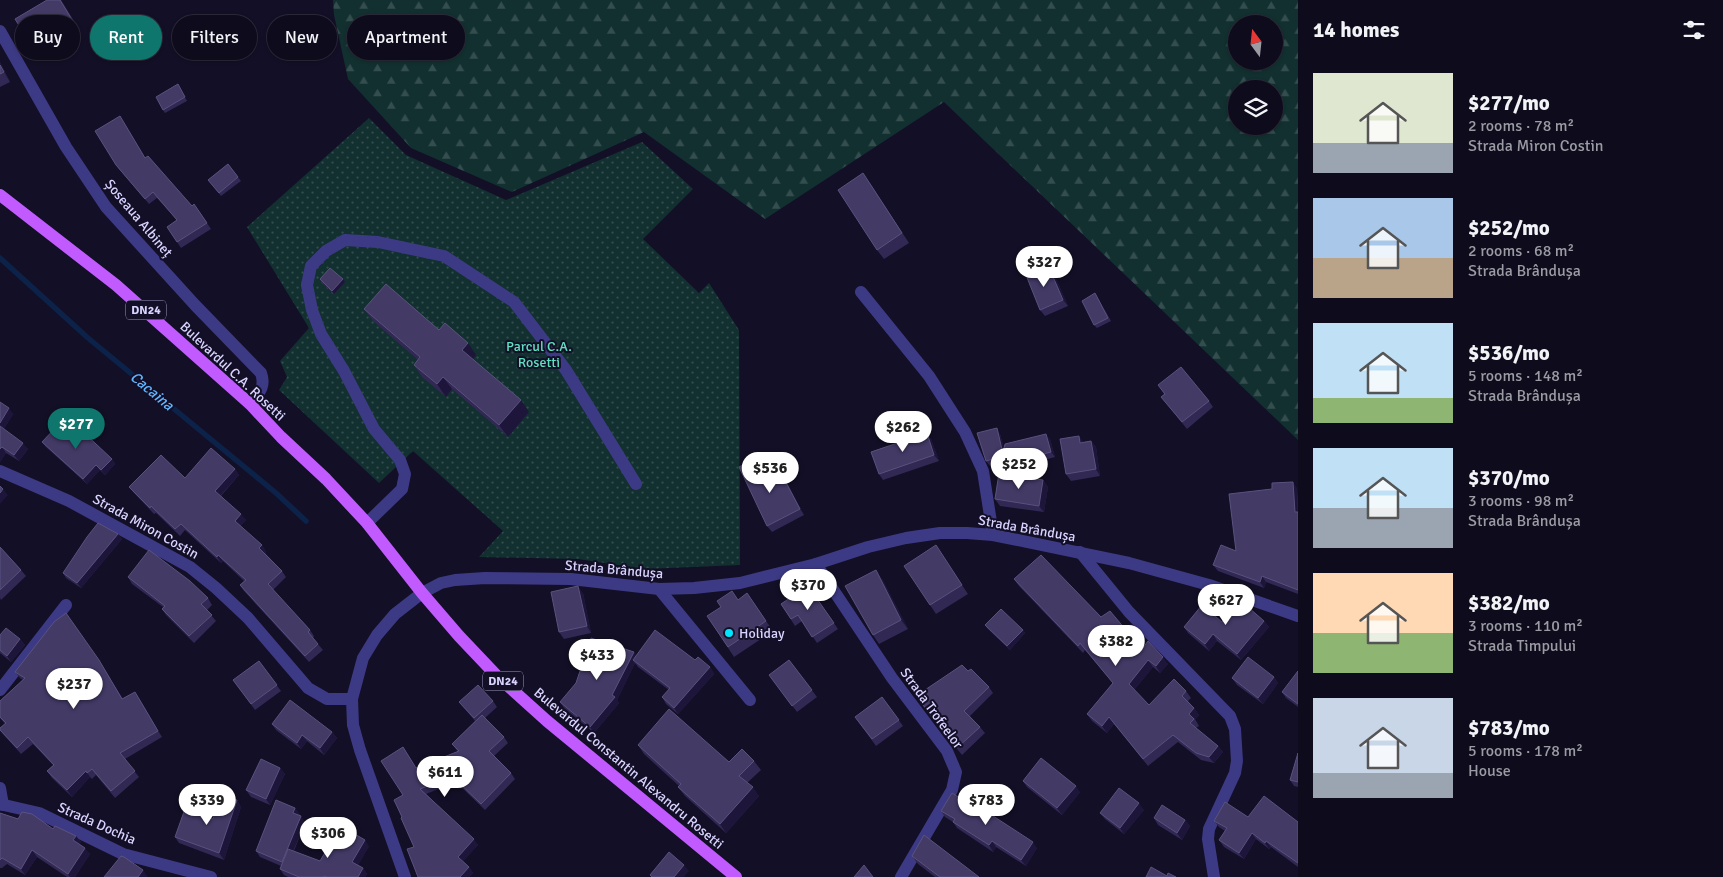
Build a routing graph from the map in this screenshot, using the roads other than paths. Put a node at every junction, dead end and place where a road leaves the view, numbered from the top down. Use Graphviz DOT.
graph roads {
  1 [pos="0,32"];
  2 [pos="0,195"];
  3 [pos="861,292"];
  4 [pos="250,404"];
  5 [pos="0,471"];
  6 [pos="636,484"];
  7 [pos="367,523"];
  8 [pos="993,535"];
  9 [pos="1080,552"];
  10 [pos="816,564"];
  11 [pos="659,589"];
  12 [pos="422,593"];
  13 [pos="66,605"];
  14 [pos="1298,616"];
  15 [pos="0,690"];
  16 [pos="352,699"];
  17 [pos="750,700"];
  18 [pos="0,788"];
  19 [pos="1,804"];
  20 [pos="123,854"];
  21 [pos="113,865"];
  22 [pos="211,877"];
  23 [pos="405,877"];
  24 [pos="736,877"];
  25 [pos="901,877"];
  26 [pos="1214,877"];
  1 -- 4 [label="street, Șoseaua Albineț"];
  2 -- 4 [label="main road, Bulevardul C.A. Rosetti / DN24"];
  3 -- 8 [label="street"];
  4 -- 7 [label="main road, Bulevardul C.A. Rosetti / DN24"];
  5 -- 16 [label="street, Strada Miron Costin"];
  6 -- 7 [label="street"];
  7 -- 12 [label="main road, Bulevardul C.A. Rosetti / DN24"];
  8 -- 9 [label="street, Strada Brândușa"];
  8 -- 10 [label="street, Strada Brândușa"];
  9 -- 14 [label="street, Strada Brândușa"];
  9 -- 26 [label="street"];
  10 -- 11 [label="street, Strada Brândușa"];
  10 -- 25 [label="street, Strada Trofeelor"];
  11 -- 12 [label="street, Strada Brândușa"];
  11 -- 17 [label="street"];
  12 -- 16 [label="street, Strada Brândușa"];
  12 -- 24 [label="main road, Bulevardul Constantin Alexandru Rosetti / DN24"];
  13 -- 15 [label="street"];
  16 -- 23 [label="street, Strada Brândușa"];
  18 -- 19 [label="street"];
  19 -- 20 [label="street, Strada Dochia"];
  20 -- 21 [label="street"];
  20 -- 22 [label="street, Strada Dochia"];
}
